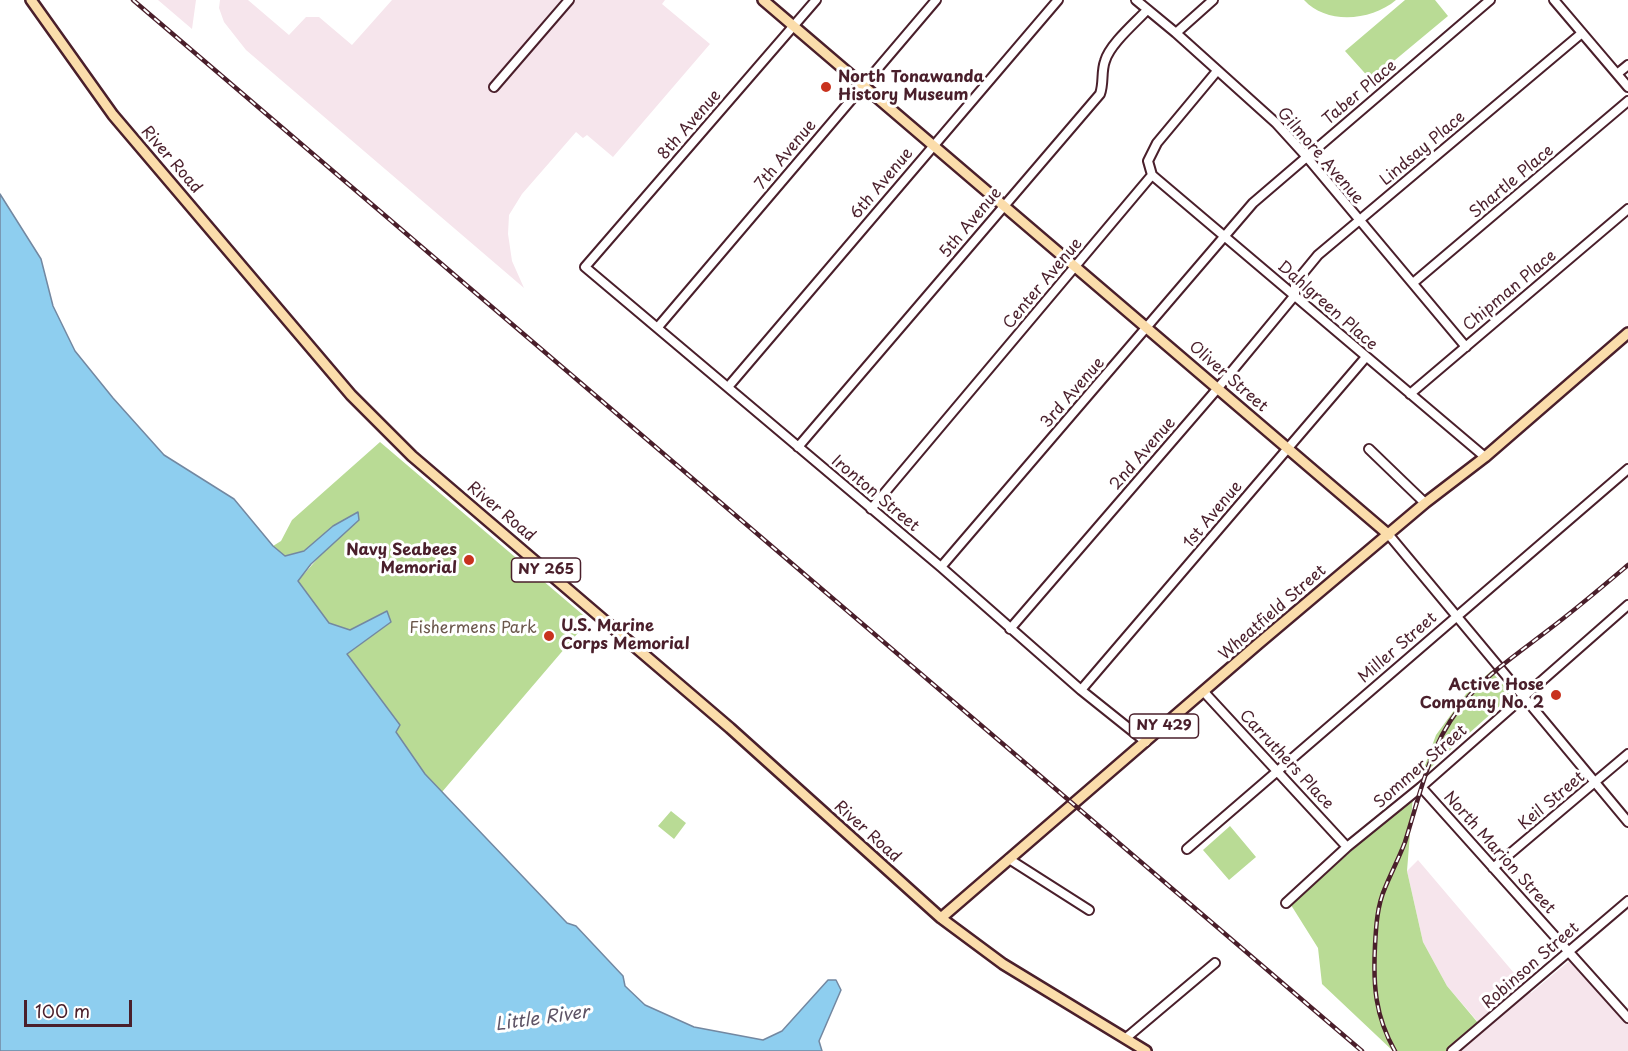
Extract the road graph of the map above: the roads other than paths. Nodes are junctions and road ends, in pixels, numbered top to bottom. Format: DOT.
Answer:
graph roads {
  1 [pos="31,0"];
  2 [pos="569,0"];
  3 [pos="763,0"];
  4 [pos="816,0"];
  5 [pos="936,0"];
  6 [pos="1058,0"];
  7 [pos="1136,0"];
  8 [pos="1212,0"];
  9 [pos="1490,0"];
  10 [pos="1554,0"];
  11 [pos="1147,10"];
  12 [pos="794,26"];
  13 [pos="1176,33"];
  14 [pos="1582,33"];
  15 [pos="1628,65"];
  16 [pos="1217,71"];
  17 [pos="1617,74"];
  18 [pos="863,85"];
  19 [pos="494,87"];
  20 [pos="1628,87"];
  21 [pos="1628,101"];
  22 [pos="933,145"];
  23 [pos="1306,156"];
  24 [pos="1152,175"];
  25 [pos="1004,205"];
  26 [pos="1628,209"];
  27 [pos="1359,220"];
  28 [pos="1225,235"];
  29 [pos="1076,266"];
  30 [pos="585,267"];
  31 [pos="1413,283"];
  32 [pos="1294,296"];
  33 [pos="658,327"];
  34 [pos="1147,328"];
  35 [pos="1628,333"];
  36 [pos="1466,347"];
  37 [pos="1366,357"];
  38 [pos="728,387"];
  39 [pos="1218,388"];
  40 [pos="1410,394"];
  41 [pos="798,447"];
  42 [pos="1288,448"];
  43 [pos="1368,449"];
  44 [pos="1485,457"];
  45 [pos="1628,469"];
  46 [pos="1425,503"];
  47 [pos="871,508"];
  48 [pos="1389,535"];
  49 [pos="941,567"];
  50 [pos="1628,605"];
  51 [pos="1456,616"];
  52 [pos="1010,629"];
  53 [pos="1081,690"];
  54 [pos="1204,692"];
  55 [pos="1523,696"];
  56 [pos="1146,742"];
  57 [pos="1628,754"];
  58 [pos="1277,772"];
  59 [pos="1596,782"];
  60 [pos="1421,787"];
  61 [pos="1628,822"];
  62 [pos="1347,847"];
  63 [pos="1187,849"];
  64 [pos="1009,859"];
  65 [pos="1493,868"];
  66 [pos="1628,901"];
  67 [pos="1286,903"];
  68 [pos="1089,910"];
  69 [pos="941,918"];
  70 [pos="1569,951"];
  71 [pos="1215,963"];
  72 [pos="1628,1018"];
  73 [pos="1126,1038"];
  74 [pos="1146,1051"];
  75 [pos="1452,1051"];
  1 -- 69 [label="main road, River Road / NY 265"];
  2 -- 19 [label="street"];
  3 -- 12 [label="main road, Oliver Street"];
  4 -- 12 [label="street, 8th Avenue"];
  5 -- 18 [label="street, 7th Avenue"];
  6 -- 22 [label="street, 6th Avenue"];
  7 -- 11 [label="street, Gilmore Avenue"];
  8 -- 13 [label="street"];
  9 -- 23 [label="street, Taber Place"];
  10 -- 14 [label="street"];
  11 -- 13 [label="street, Gilmore Avenue"];
  11 -- 25 [label="street, 5th Avenue"];
  12 -- 18 [label="main road, Oliver Street"];
  12 -- 30 [label="street, 8th Avenue"];
  13 -- 16 [label="street, Gilmore Avenue"];
  14 -- 17 [label="street"];
  14 -- 27 [label="street, Lindsay Place"];
  15 -- 17 [label="street"];
  16 -- 23 [label="street, Gilmore Avenue"];
  16 -- 24 [label="street"];
  17 -- 20 [label="street"];
  18 -- 22 [label="main road, Oliver Street"];
  18 -- 33 [label="street, 7th Avenue"];
  21 -- 31 [label="street, Shartle Place"];
  22 -- 25 [label="main road, Oliver Street"];
  22 -- 38 [label="street, 6th Avenue"];
  23 -- 27 [label="street, Gilmore Avenue"];
  23 -- 28 [label="street, Taber Place"];
  24 -- 28 [label="street, Dahlgreen Place"];
  24 -- 29 [label="street, Center Avenue"];
  25 -- 29 [label="main road, Oliver Street"];
  25 -- 41 [label="street, 5th Avenue"];
  26 -- 36 [label="street, Chipman Place"];
  27 -- 31 [label="street, Gilmore Avenue"];
  27 -- 32 [label="street, Lindsay Place"];
  28 -- 32 [label="street, Dahlgreen Place"];
  28 -- 34 [label="street, 3rd Avenue"];
  29 -- 34 [label="main road, Oliver Street"];
  29 -- 47 [label="street, Center Avenue"];
  30 -- 33 [label="street, Ironton Street"];
  31 -- 36 [label="street, Gilmore Avenue"];
  32 -- 37 [label="street, Dahlgreen Place"];
  32 -- 39 [label="street, 2nd Avenue"];
  33 -- 38 [label="street, Ironton Street"];
  34 -- 39 [label="main road, Oliver Street"];
  34 -- 49 [label="street, 3rd Avenue"];
  35 -- 44 [label="main road, Wheatfield Street"];
  36 -- 40 [label="street, Chipman Place"];
  37 -- 40 [label="street, Dahlgreen Place"];
  37 -- 42 [label="street, 1st Avenue"];
  38 -- 41 [label="street, Ironton Street"];
  39 -- 42 [label="main road, Oliver Street"];
  39 -- 52 [label="street, 2nd Avenue"];
  40 -- 44 [label="street, Dahlgreen Place"];
  41 -- 47 [label="street, Ironton Street"];
  42 -- 48 [label="main road, Oliver Street"];
  42 -- 53 [label="street, 1st Avenue"];
  43 -- 46 [label="street"];
  44 -- 46 [label="main road, Wheatfield Street"];
  45 -- 51 [label="street, Miller Street"];
  46 -- 48 [label="main road, Wheatfield Street"];
  47 -- 49 [label="street, Ironton Street"];
  48 -- 51 [label="street, Oliver Street"];
  48 -- 54 [label="main road, Wheatfield Street / NY 429"];
  49 -- 52 [label="street, Ironton Street"];
  50 -- 55 [label="street, Sommer Street"];
  51 -- 55 [label="street, Oliver Street"];
  51 -- 58 [label="street, Miller Street"];
  52 -- 53 [label="street, Ironton Street"];
  53 -- 56 [label="street, Ironton Street"];
  54 -- 56 [label="main road, Wheatfield Street / NY 429"];
  54 -- 58 [label="street, Carruthers Place"];
  55 -- 59 [label="street, Oliver Street"];
  55 -- 60 [label="street, Sommer Street"];
  56 -- 64 [label="main road, Wheatfield Street / NY 429"];
  57 -- 59 [label="street, Keil Street"];
  58 -- 62 [label="street, Carruthers Place"];
  58 -- 63 [label="street, Miller Street"];
  59 -- 61 [label="street, Oliver Street"];
  59 -- 65 [label="street, Keil Street"];
  60 -- 62 [label="street, Sommer Street"];
  60 -- 65 [label="street, North Marion Street"];
  62 -- 67 [label="street, Sommer Street"];
  64 -- 68 [label="street"];
  64 -- 69 [label="main road, Wheatfield Street / NY 429"];
  65 -- 70 [label="street, North Marion Street"];
  66 -- 70 [label="street, Robinson Street"];
  69 -- 73 [label="main road, River Road / NY 265"];
  70 -- 72 [label="street, North Marion Street"];
  70 -- 75 [label="street, Robinson Street"];
  71 -- 73 [label="street"];
  73 -- 74 [label="main road, River Road / NY 265"];
}
